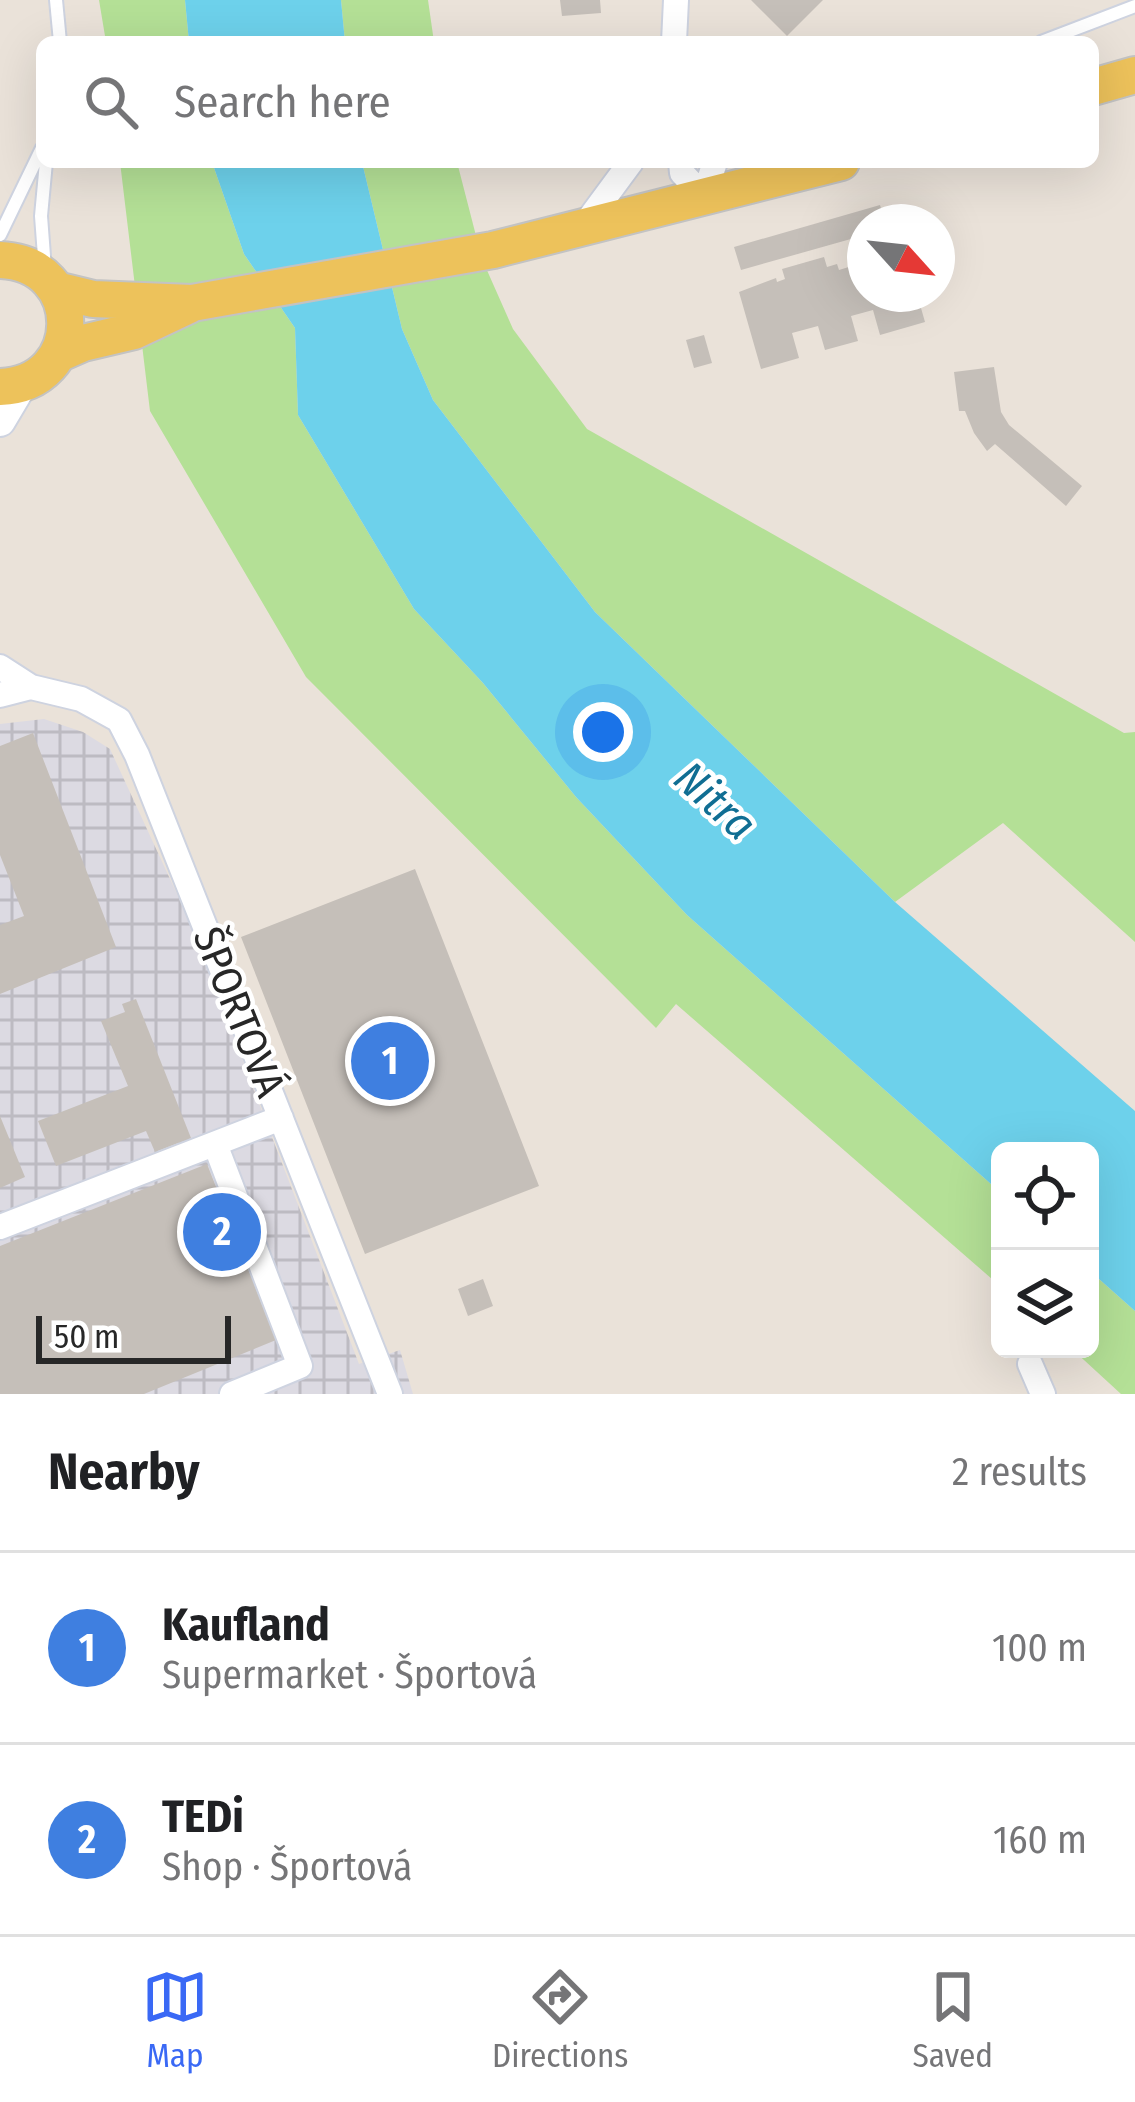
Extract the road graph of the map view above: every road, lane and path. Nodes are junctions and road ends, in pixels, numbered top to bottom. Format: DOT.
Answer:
graph roads {
  1 [pos="56,0"];
  2 [pos="1135,6"];
  3 [pos="59,36"];
  4 [pos="1057,36"];
  5 [pos="1135,75"];
  6 [pos="1099,86"];
  7 [pos="36,160"];
  8 [pos="45,168"];
  9 [pos="626,168"];
  10 [pos="682,168"];
  11 [pos="795,168"];
  12 [pos="710,179"];
  13 [pos="583,226"];
  14 [pos="0,235"];
  15 [pos="0,260"];
  16 [pos="51,283"];
  17 [pos="192,303"];
  18 [pos="58,354"];
  19 [pos="11,386"];
  20 [pos="0,421"];
  21 [pos="0,668"];
  22 [pos="31,687"];
  23 [pos="0,695"];
  24 [pos="281,1118"];
  25 [pos="215,1144"];
  26 [pos="0,1227"];
  27 [pos="1030,1364"];
  28 [pos="232,1394"];
  29 [pos="390,1394"];
  30 [pos="1042,1394"];
  1 -- 3 [label="lane"];
  2 -- 4 [label="lane"];
  5 -- 6 [label="main road"];
  7 -- 14 [label="lane"];
  8 -- 16 [label="lane"];
  9 -- 13 [label="street"];
  10 -- 12 [label="street"];
  11 -- 12 [label="main road"];
  12 -- 13 [label="main road"];
  13 -- 17 [label="main road"];
  15 -- 16 [label="main road"];
  16 -- 17 [label="main road"];
  16 -- 18 [label="main road"];
  17 -- 18 [label="main road"];
  18 -- 19 [label="main road"];
  19 -- 20 [label="street"];
  21 -- 22 [label="street, ŠPORTOVÁ"];
  22 -- 23 [label="street"];
  22 -- 24 [label="street, ŠPORTOVÁ"];
  24 -- 25 [label="street"];
  24 -- 29 [label="street, ŠPORTOVÁ"];
  25 -- 26 [label="street"];
  25 -- 28 [label="street"];
  27 -- 30 [label="street"];
}
